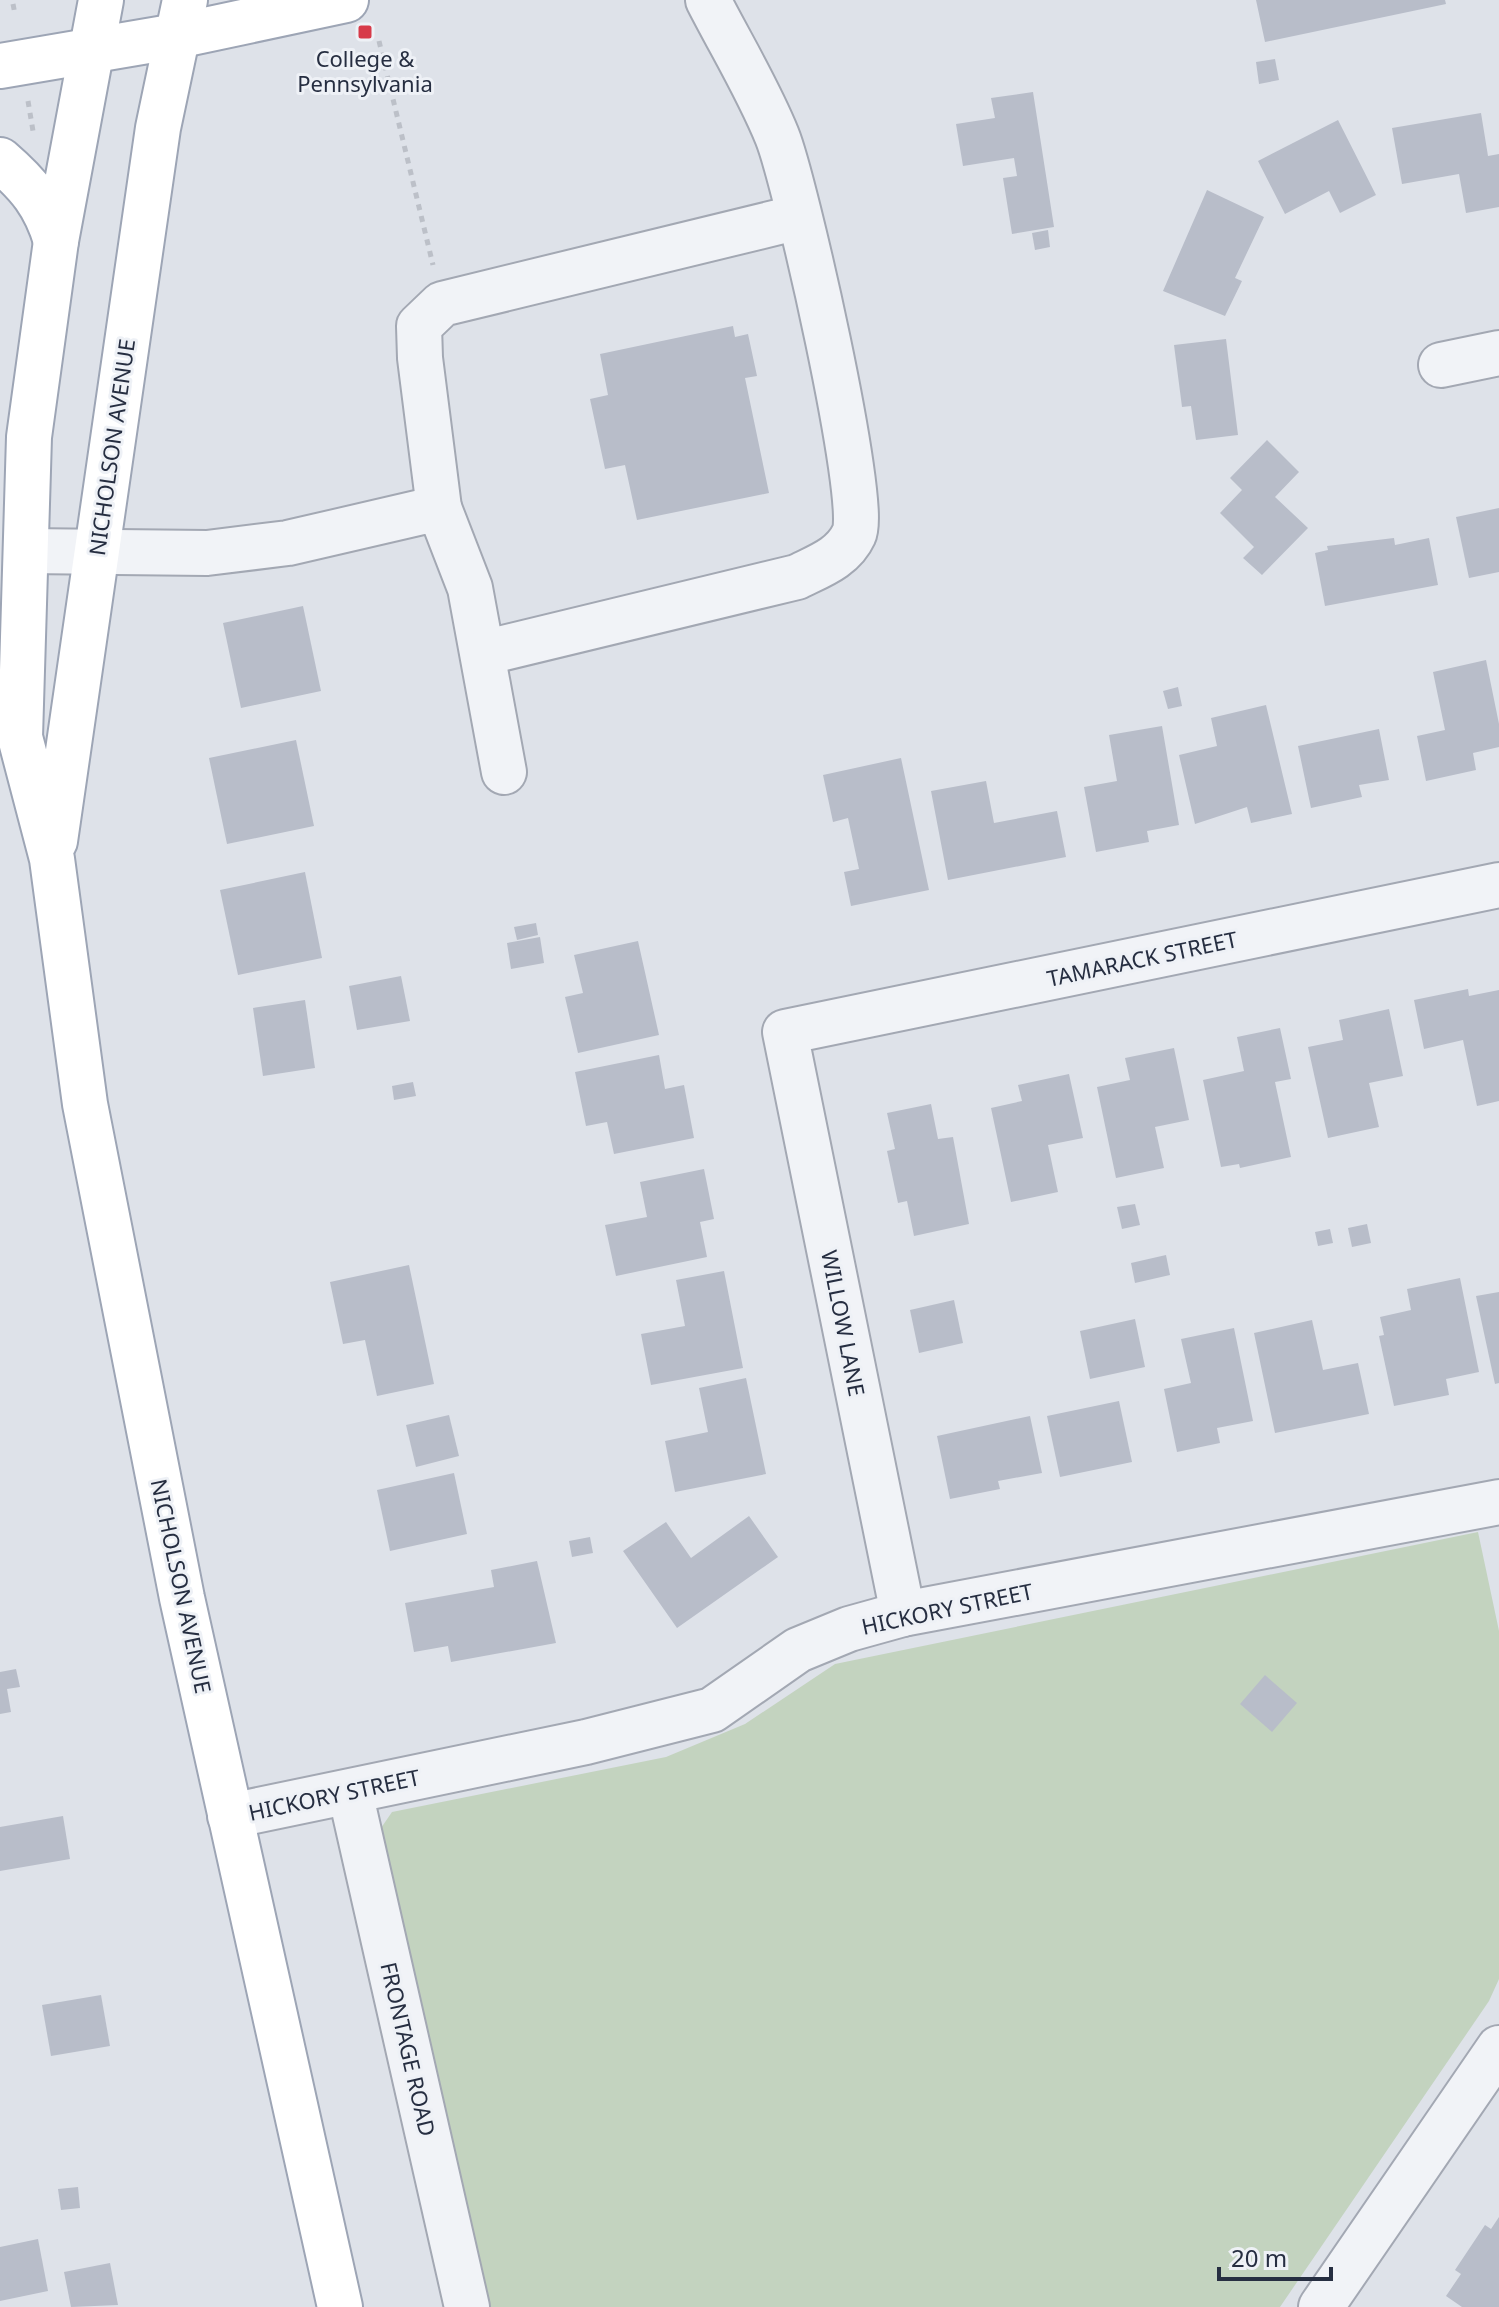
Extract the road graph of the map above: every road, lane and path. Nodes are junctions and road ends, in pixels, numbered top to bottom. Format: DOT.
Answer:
graph roads {
  1 [pos="101,0"];
  2 [pos="346,0"];
  3 [pos="708,0"];
  4 [pos="13,4"];
  5 [pos="182,12"];
  6 [pos="15,14"];
  7 [pos="379,41"];
  8 [pos="92,50"];
  9 [pos="0,66"];
  10 [pos="0,160"];
  11 [pos="799,217"];
  12 [pos="56,241"];
  13 [pos="442,304"];
  14 [pos="1499,353"];
  15 [pos="1441,365"];
  16 [pos="439,508"];
  17 [pos="26,551"];
  18 [pos="95,552"];
  19 [pos="483,653"];
  20 [pos="504,772"];
  21 [pos="52,859"];
  22 [pos="1499,885"];
  23 [pos="785,1032"];
  24 [pos="1499,1502"];
  25 [pos="903,1614"];
  26 [pos="350,1792"];
  27 [pos="230,1816"];
  28 [pos="1499,2048"];
  29 [pos="340,2307"];
  30 [pos="467,2307"];
  31 [pos="1321,2307"];
  1 -- 8 [label="main road, NICHOLSON AVENUE"];
  2 -- 5 [label="main road"];
  3 -- 11 [label="street"];
  4 -- 6 [label="path"];
  5 -- 8 [label="main road"];
  5 -- 18 [label="main road, NICHOLSON AVENUE"];
  7 -- 13 [label="path"];
  8 -- 9 [label="main road"];
  8 -- 12 [label="main road, NICHOLSON AVENUE"];
  10 -- 12 [label="main road"];
  11 -- 13 [label="street"];
  11 -- 19 [label="street"];
  12 -- 17 [label="main road, NICHOLSON AVENUE"];
  13 -- 16 [label="street"];
  14 -- 15 [label="street"];
  16 -- 18 [label="street"];
  16 -- 19 [label="street"];
  17 -- 18 [label="street"];
  17 -- 21 [label="main road, NICHOLSON AVENUE"];
  18 -- 21 [label="main road, NICHOLSON AVENUE"];
  19 -- 20 [label="street"];
  21 -- 27 [label="main road, NICHOLSON AVENUE"];
  22 -- 23 [label="street, TAMARACK STREET"];
  23 -- 25 [label="street, WILLOW LANE"];
  24 -- 25 [label="street, HICKORY STREET"];
  25 -- 26 [label="street, HICKORY STREET"];
  26 -- 27 [label="street, HICKORY STREET"];
  26 -- 30 [label="street, FRONTAGE ROAD"];
  27 -- 29 [label="main road, NICHOLSON AVENUE"];
  28 -- 31 [label="street"];
}
